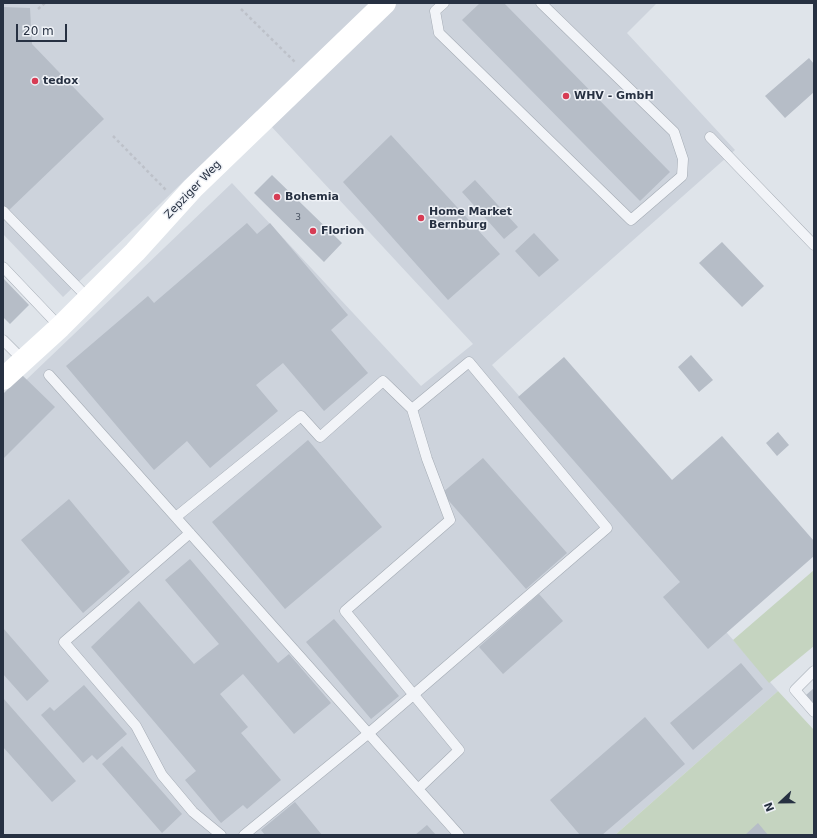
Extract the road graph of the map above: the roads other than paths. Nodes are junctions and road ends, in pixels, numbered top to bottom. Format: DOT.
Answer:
graph roads {
  1 [pos="385,3"];
  2 [pos="444,3"];
  3 [pos="541,3"];
  4 [pos="710,137"];
  5 [pos="3,211"];
  6 [pos="814,245"];
  7 [pos="3,267"];
  8 [pos="88,298"];
  9 [pos="60,327"];
  10 [pos="3,340"];
  11 [pos="24,361"];
  12 [pos="49,375"];
  13 [pos="3,379"];
  14 [pos="412,409"];
  15 [pos="176,517"];
  16 [pos="190,533"];
  17 [pos="814,671"];
  18 [pos="413,694"];
  19 [pos="814,712"];
  20 [pos="368,733"];
  21 [pos="418,789"];
  22 [pos="221,835"];
  23 [pos="244,835"];
  24 [pos="459,835"];
  1 -- 8 [label="street, Zepziger Weg"];
  2 -- 3 [label="lane"];
  4 -- 6 [label="lane"];
  5 -- 8 [label="lane"];
  7 -- 9 [label="lane"];
  8 -- 9 [label="street, Zepziger Weg"];
  9 -- 11 [label="street, Zepziger Weg"];
  10 -- 11 [label="lane"];
  11 -- 13 [label="street, Zepziger Weg"];
  12 -- 15 [label="lane"];
  14 -- 15 [label="lane"];
  14 -- 18 [label="lane"];
  14 -- 18 [label="lane"];
  15 -- 16 [label="lane"];
  16 -- 20 [label="lane"];
  16 -- 22 [label="lane"];
  17 -- 19 [label="lane"];
  18 -- 20 [label="lane"];
  18 -- 21 [label="lane"];
  20 -- 21 [label="lane"];
  20 -- 23 [label="lane"];
  21 -- 24 [label="lane"];
}
